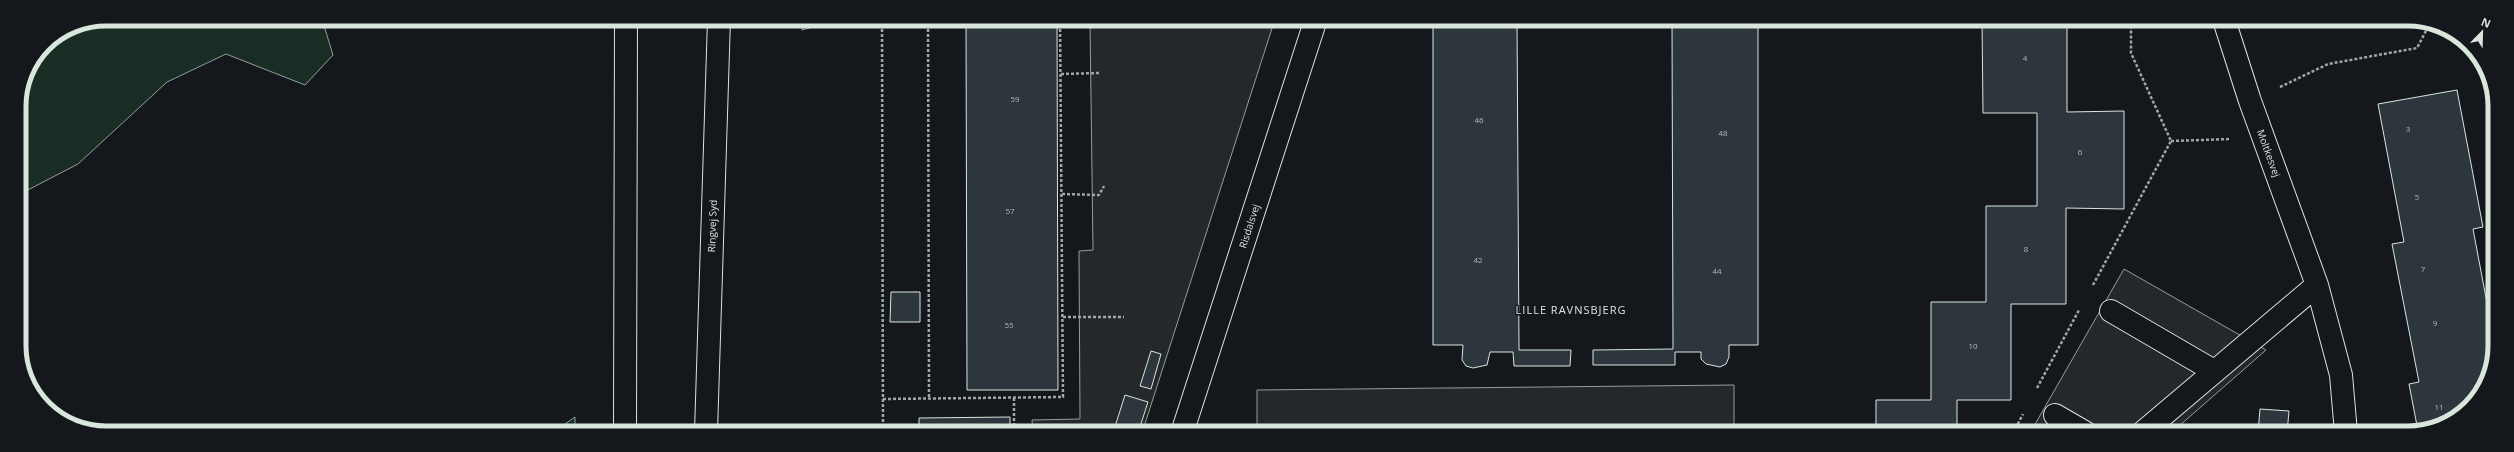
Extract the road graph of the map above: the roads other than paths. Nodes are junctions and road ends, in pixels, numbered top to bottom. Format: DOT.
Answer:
graph roads {
  1 [pos="626,26"];
  2 [pos="719,26"];
  3 [pos="1314,26"];
  4 [pos="2226,26"];
  5 [pos="2317,285"];
  6 [pos="2111,311"];
  7 [pos="2214,371"];
  8 [pos="2055,415"];
  9 [pos="625,426"];
  10 [pos="706,426"];
  11 [pos="1184,426"];
  12 [pos="2074,426"];
  13 [pos="2150,426"];
  14 [pos="2345,426"];
  1 -- 9 [label="street"];
  2 -- 10 [label="street, Ringvej Syd"];
  3 -- 11 [label="street, Risdalsvej"];
  4 -- 5 [label="street, Moltkesvej"];
  5 -- 7 [label="street"];
  5 -- 14 [label="street, Moltkesvej"];
  6 -- 7 [label="street"];
  7 -- 13 [label="street"];
  8 -- 12 [label="street"];
}
